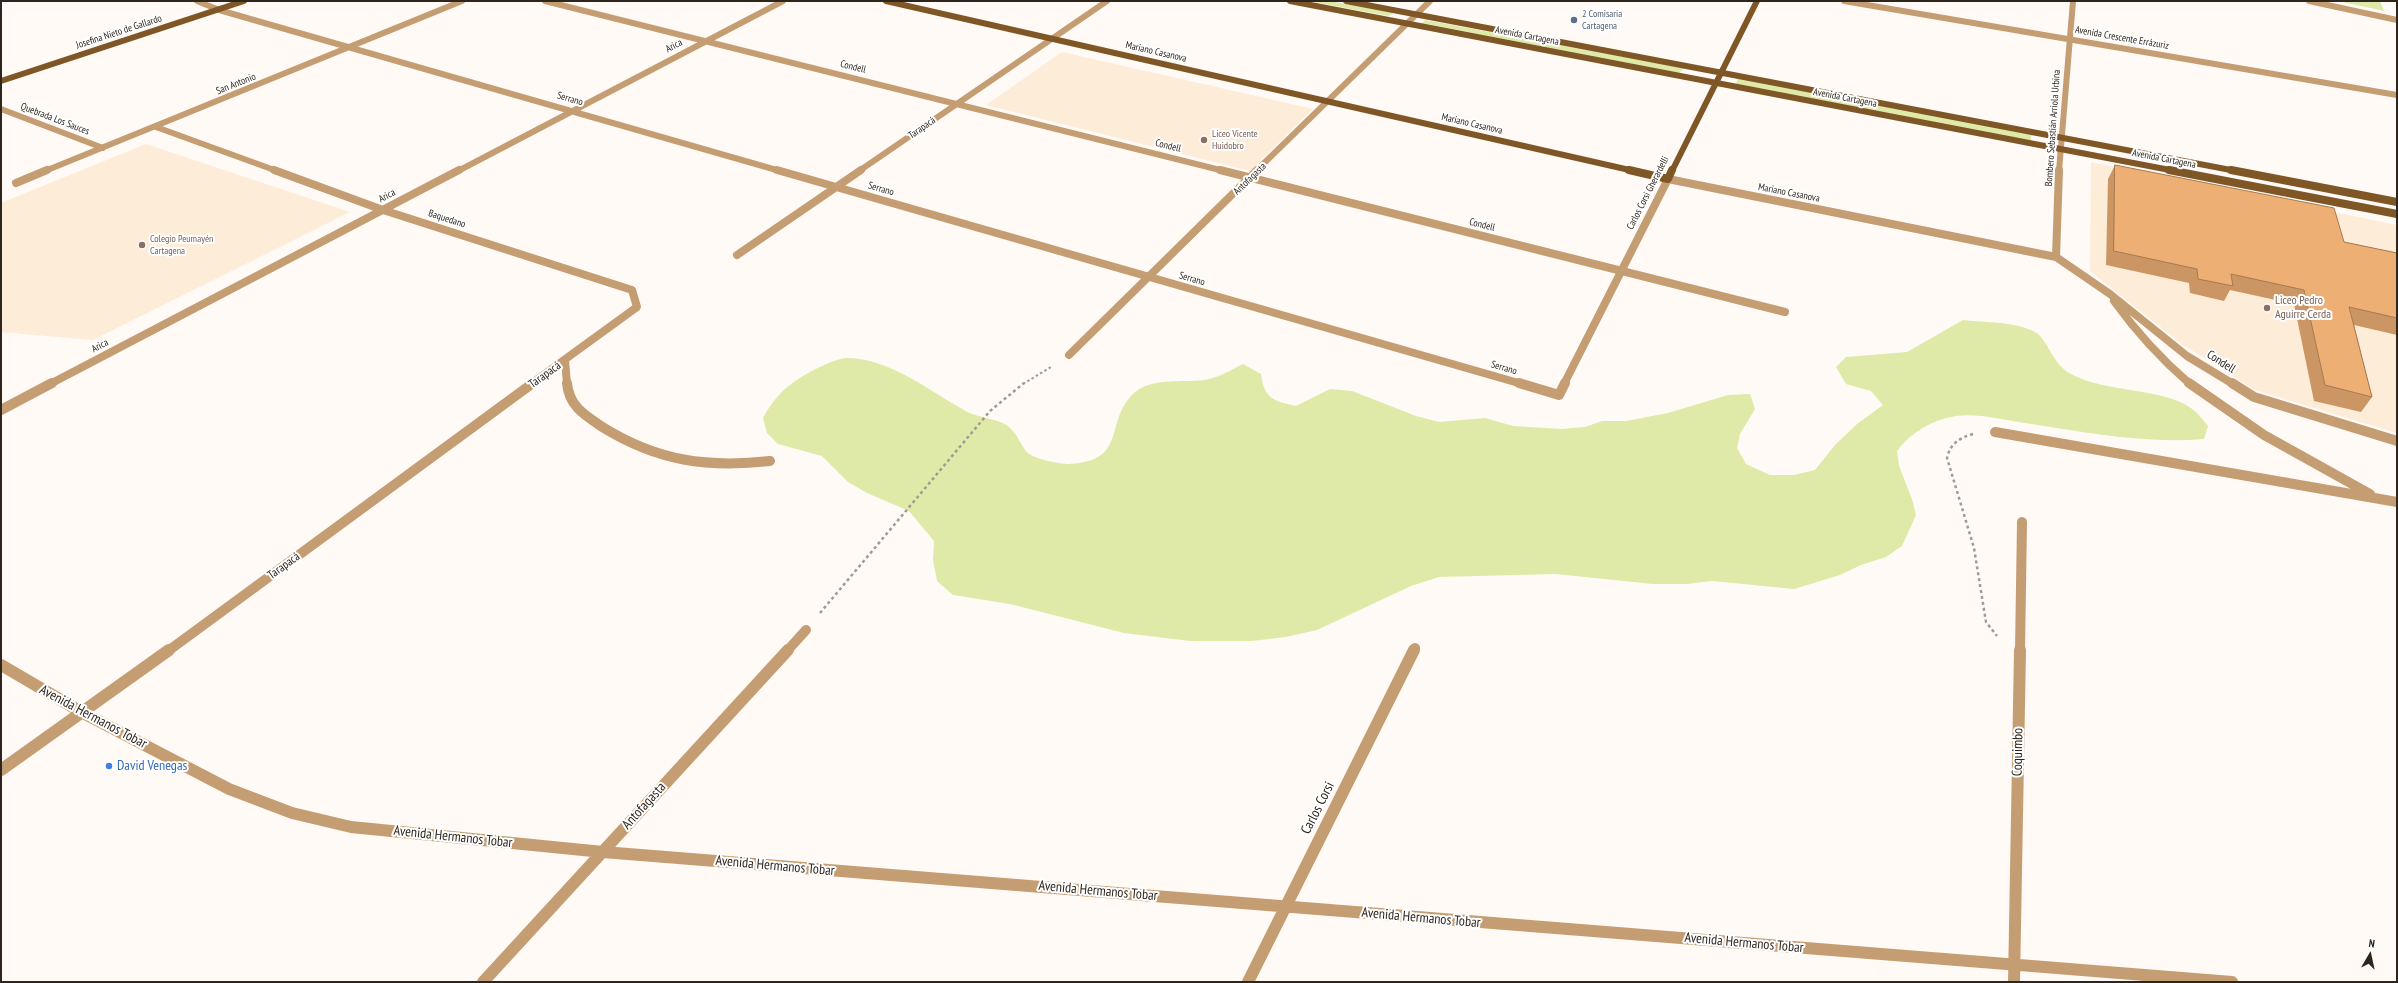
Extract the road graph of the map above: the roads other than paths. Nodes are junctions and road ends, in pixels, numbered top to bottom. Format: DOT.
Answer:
graph roads {
  1 [pos="197,1"];
  2 [pos="244,1"];
  3 [pos="462,1"];
  4 [pos="544,1"];
  5 [pos="783,1"];
  6 [pos="886,1"];
  7 [pos="1107,1"];
  8 [pos="1290,1"];
  9 [pos="1346,1"];
  10 [pos="1430,1"];
  11 [pos="1757,1"];
  12 [pos="1844,1"];
  13 [pos="2073,1"];
  14 [pos="2309,1"];
  15 [pos="219,10"];
  16 [pos="1416,15"];
  17 [pos="2397,20"];
  18 [pos="1407,23"];
  19 [pos="1052,39"];
  20 [pos="2070,39"];
  21 [pos="705,42"];
  22 [pos="350,48"];
  23 [pos="1721,72"];
  24 [pos="1,81"];
  25 [pos="1716,83"];
  26 [pos="2397,94"];
  27 [pos="1329,102"];
  28 [pos="957,104"];
  29 [pos="1,109"];
  30 [pos="572,111"];
  31 [pos="156,127"];
  32 [pos="2061,137"];
  33 [pos="103,148"];
  34 [pos="2060,149"];
  35 [pos="1251,178"];
  36 [pos="1668,179"];
  37 [pos="16,183"];
  38 [pos="836,187"];
  39 [pos="2397,202"];
  40 [pos="383,210"];
  41 [pos="2397,214"];
  42 [pos="737,255"];
  43 [pos="2056,257"];
  44 [pos="1622,271"];
  45 [pos="1150,278"];
  46 [pos="2110,294"];
  47 [pos="1785,312"];
  48 [pos="1069,355"];
  49 [pos="565,360"];
  50 [pos="1560,396"];
  51 [pos="1,410"];
  52 [pos="1995,432"];
  53 [pos="2397,441"];
  54 [pos="770,461"];
  55 [pos="2376,498"];
  56 [pos="2397,502"];
  57 [pos="2022,522"];
  58 [pos="806,630"];
  59 [pos="1415,648"];
  60 [pos="1,665"];
  61 [pos="83,713"];
  62 [pos="1,770"];
  63 [pos="603,852"];
  64 [pos="1286,907"];
  65 [pos="2014,965"];
  66 [pos="483,982"];
  67 [pos="1248,982"];
  68 [pos="2014,982"];
  69 [pos="2232,982"];
  1 -- 15 [label="street, Serrano"];
  2 -- 15 [label="main road, Josefina Nieto de Gallardo"];
  3 -- 22 [label="street, San Antonio"];
  4 -- 21 [label="street, Condell"];
  5 -- 21 [label="street, Arica"];
  6 -- 19 [label="main road, Mariano Casanova"];
  7 -- 19 [label="street, Tarapacá"];
  8 -- 18 [label="main road, Avenida Cartagena"];
  9 -- 16 [label="main road, Avenida Cartagena"];
  10 -- 16 [label="street, Antofagasta"];
  11 -- 23 [label="main road, Carlos Corsi Gherardelli"];
  12 -- 20 [label="street, Avenida Crescente Errázuriz"];
  13 -- 20 [label="street, Bombero Sebastián Arriola Urbina"];
  14 -- 17 [label="street"];
  15 -- 22 [label="street, Serrano"];
  15 -- 24 [label="main road, Josefina Nieto de Gallardo"];
  16 -- 18 [label="street, Antofagasta"];
  16 -- 23 [label="main road, Avenida Cartagena"];
  18 -- 25 [label="main road, Avenida Cartagena"];
  18 -- 27 [label="street, Antofagasta"];
  19 -- 27 [label="main road, Mariano Casanova"];
  19 -- 28 [label="street, Tarapacá"];
  20 -- 26 [label="street, Avenida Crescente Errázuriz"];
  20 -- 32 [label="street, Bombero Sebastián Arriola Urbina"];
  21 -- 28 [label="street, Condell"];
  21 -- 30 [label="street, Arica"];
  22 -- 30 [label="street, Serrano"];
  22 -- 31 [label="street, San Antonio"];
  23 -- 25 [label="main road, Carlos Corsi Gherardelli"];
  23 -- 32 [label="main road, Avenida Cartagena"];
  25 -- 34 [label="main road, Avenida Cartagena"];
  25 -- 36 [label="main road, Carlos Corsi Gherardelli"];
  27 -- 35 [label="street, Antofagasta"];
  27 -- 36 [label="main road, Mariano Casanova"];
  28 -- 35 [label="street, Condell"];
  28 -- 38 [label="street, Tarapacá"];
  29 -- 33 [label="street, Quebrada Los Sauces"];
  30 -- 38 [label="street, Serrano"];
  30 -- 40 [label="street, Arica"];
  31 -- 33 [label="street, San Antonio"];
  31 -- 40 [label="street, Baquedano"];
  32 -- 34 [label="street, Bombero Sebastián Arriola Urbina"];
  32 -- 39 [label="main road, Avenida Cartagena"];
  33 -- 37 [label="street, San Antonio"];
  34 -- 41 [label="main road, Avenida Cartagena"];
  34 -- 43 [label="street, Bombero Sebastián Arriola Urbina"];
  35 -- 44 [label="street, Condell"];
  35 -- 45 [label="street, Antofagasta"];
  36 -- 43 [label="street, Mariano Casanova"];
  36 -- 44 [label="street, Carlos Corsi Gherardelli"];
  38 -- 42 [label="street, Tarapacá"];
  38 -- 45 [label="street, Serrano"];
  40 -- 49 [label="street, Baquedano"];
  40 -- 51 [label="street, Arica"];
  43 -- 46 [label="street, Condell"];
  44 -- 47 [label="street, Condell"];
  44 -- 50 [label="street, Carlos Corsi Gherardelli"];
  45 -- 48 [label="street, Antofagasta"];
  45 -- 50 [label="street, Serrano"];
  46 -- 53 [label="street, Condell"];
  46 -- 55 [label="street"];
  49 -- 54 [label="street"];
  49 -- 61 [label="street, Tarapacá"];
  52 -- 55 [label="street"];
  55 -- 56 [label="street"];
  57 -- 65 [label="street, Coquimbo"];
  58 -- 63 [label="street, Antofagasta"];
  59 -- 64 [label="street, Carlos Corsi"];
  60 -- 61 [label="street, Avenida Hermanos Tobar"];
  61 -- 62 [label="street, Tarapacá"];
  61 -- 63 [label="street, Avenida Hermanos Tobar"];
  63 -- 64 [label="street, Avenida Hermanos Tobar"];
  63 -- 66 [label="street, Antofagasta"];
  64 -- 65 [label="street, Avenida Hermanos Tobar"];
  64 -- 67 [label="street, Carlos Corsi"];
  65 -- 68 [label="street, Coquimbo"];
  65 -- 69 [label="street, Avenida Hermanos Tobar"];
}
